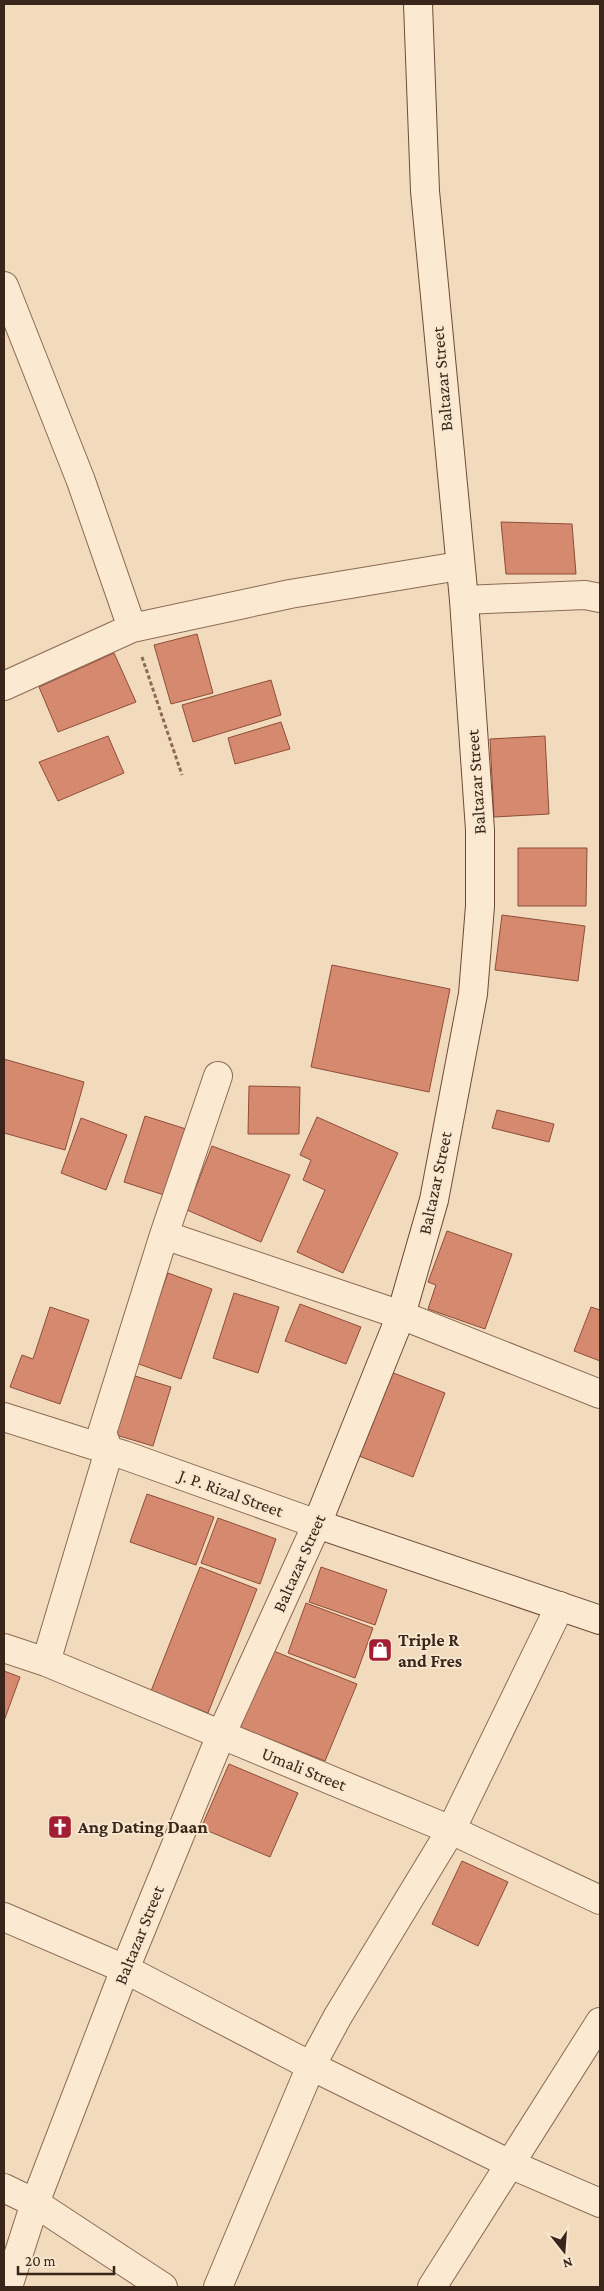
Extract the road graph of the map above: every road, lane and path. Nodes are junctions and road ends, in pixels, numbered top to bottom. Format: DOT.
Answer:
graph roads {
  1 [pos="418,4"];
  2 [pos="4,286"];
  3 [pos="459,566"];
  4 [pos="600,598"];
  5 [pos="464,600"];
  6 [pos="132,628"];
  7 [pos="4,686"];
  8 [pos="182,774"];
  9 [pos="218,1076"];
  10 [pos="164,1235"];
  11 [pos="400,1315"];
  12 [pos="600,1394"];
  13 [pos="4,1418"];
  14 [pos="109,1451"];
  15 [pos="317,1524"];
  16 [pos="560,1606"];
  17 [pos="600,1620"];
  18 [pos="4,1648"];
  19 [pos="46,1662"];
  20 [pos="221,1735"];
  21 [pos="451,1830"];
  22 [pos="600,1900"];
  23 [pos="4,1917"];
  24 [pos="125,1969"];
  25 [pos="600,2022"];
  26 [pos="311,2066"];
  27 [pos="510,2164"];
  28 [pos="4,2188"];
  29 [pos="35,2203"];
  30 [pos="600,2203"];
  31 [pos="8,2287"];
  32 [pos="164,2287"];
  33 [pos="218,2287"];
  34 [pos="432,2287"];
  1 -- 3 [label="street, Baltazar Street"];
  2 -- 6 [label="street"];
  3 -- 5 [label="street, Baltazar Street"];
  3 -- 6 [label="street"];
  4 -- 5 [label="street"];
  5 -- 11 [label="street, Baltazar Street"];
  6 -- 7 [label="street"];
  6 -- 8 [label="path"];
  9 -- 10 [label="street"];
  10 -- 11 [label="street"];
  10 -- 14 [label="street"];
  11 -- 12 [label="street"];
  11 -- 15 [label="street, Baltazar Street"];
  13 -- 14 [label="street, J. P. Rizal Street"];
  14 -- 15 [label="street, J. P. Rizal Street"];
  14 -- 19 [label="street"];
  15 -- 16 [label="street, J. P. Rizal Street"];
  15 -- 20 [label="street, Baltazar Street"];
  16 -- 17 [label="street, J. P. Rizal Street"];
  16 -- 21 [label="street"];
  18 -- 19 [label="street, Umali Street"];
  19 -- 20 [label="street, Umali Street"];
  20 -- 21 [label="street, Umali Street"];
  20 -- 24 [label="street, Baltazar Street"];
  21 -- 22 [label="street, Umali Street"];
  21 -- 26 [label="street"];
  23 -- 24 [label="street"];
  24 -- 26 [label="street"];
  24 -- 29 [label="street, Baltazar Street"];
  25 -- 27 [label="street"];
  26 -- 27 [label="street"];
  26 -- 33 [label="street"];
  27 -- 30 [label="street"];
  27 -- 34 [label="street"];
  28 -- 29 [label="street"];
  29 -- 31 [label="street, Baltazar Street"];
  29 -- 32 [label="street"];
}
